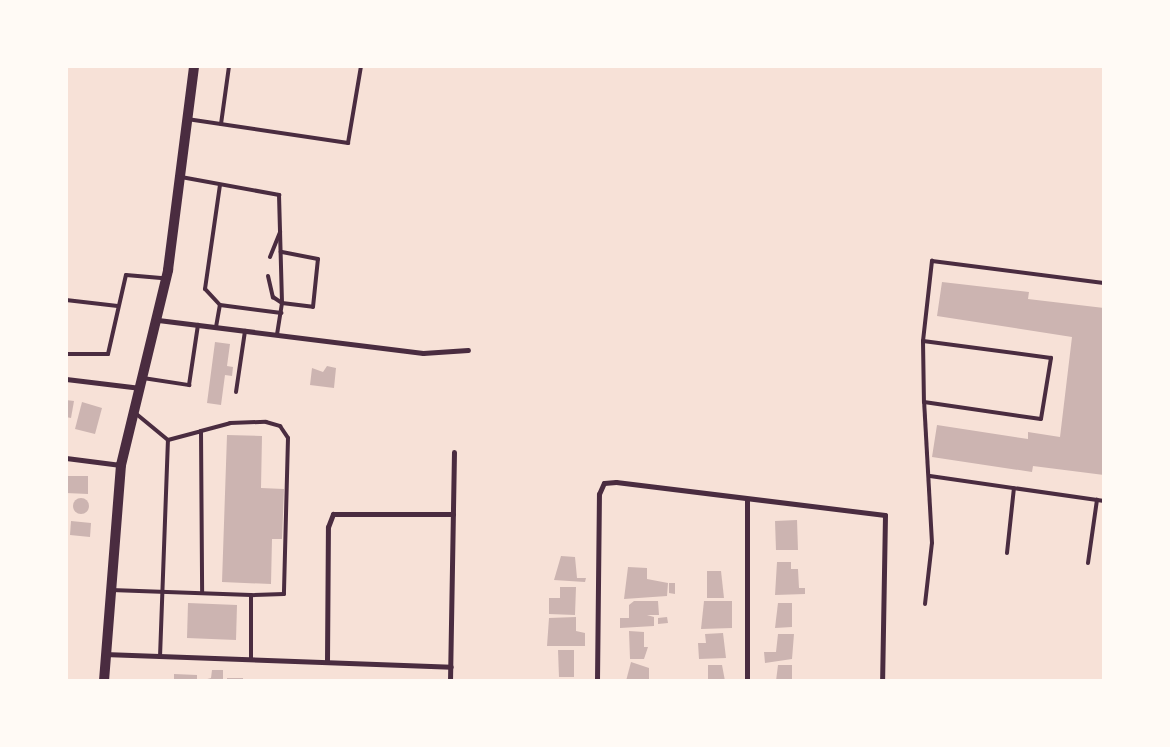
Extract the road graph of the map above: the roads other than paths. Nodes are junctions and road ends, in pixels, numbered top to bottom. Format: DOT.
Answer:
graph roads {
  1 [pos="194,66"];
  2 [pos="229,66"];
  3 [pos="360,66"];
  4 [pos="187,119"];
  5 [pos="221,124"];
  6 [pos="180,177"];
  7 [pos="220,185"];
  8 [pos="280,232"];
  9 [pos="281,252"];
  10 [pos="270,257"];
  11 [pos="268,276"];
  12 [pos="167,278"];
  13 [pos="1104,283"];
  14 [pos="66,300"];
  15 [pos="282,304"];
  16 [pos="220,305"];
  17 [pos="118,306"];
  18 [pos="281,313"];
  19 [pos="158,320"];
  20 [pos="198,325"];
  21 [pos="216,327"];
  22 [pos="244,331"];
  23 [pos="277,335"];
  24 [pos="923,341"];
  25 [pos="468,350"];
  26 [pos="66,354"];
  27 [pos="66,379"];
  28 [pos="142,383"];
  29 [pos="236,392"];
  30 [pos="924,402"];
  31 [pos="134,412"];
  32 [pos="201,431"];
  33 [pos="168,440"];
  34 [pos="454,452"];
  35 [pos="66,458"];
  36 [pos="120,465"];
  37 [pos="930,476"];
  38 [pos="1014,488"];
  39 [pos="747,499"];
  40 [pos="1097,500"];
  41 [pos="1104,501"];
  42 [pos="453,514"];
  43 [pos="1007,553"];
  44 [pos="1088,563"];
  45 [pos="110,590"];
  46 [pos="162,592"];
  47 [pos="202,593"];
  48 [pos="252,595"];
  49 [pos="925,604"];
  50 [pos="104,654"];
  51 [pos="160,657"];
  52 [pos="251,660"];
  53 [pos="327,662"];
  54 [pos="451,667"];
  55 [pos="104,681"];
  56 [pos="450,681"];
  57 [pos="597,681"];
  58 [pos="747,681"];
  59 [pos="882,681"];
  1 -- 4 [label="main road"];
  2 -- 5 [label="lane"];
  3 -- 5 [label="lane"];
  4 -- 5 [label="lane"];
  4 -- 6 [label="main road"];
  6 -- 7 [label="lane"];
  6 -- 12 [label="main road"];
  7 -- 8 [label="lane"];
  7 -- 16 [label="lane"];
  8 -- 9 [label="lane"];
  8 -- 10 [label="lane"];
  9 -- 15 [label="lane"];
  9 -- 15 [label="lane"];
  11 -- 15 [label="lane"];
  12 -- 17 [label="lane"];
  12 -- 19 [label="main road"];
  13 -- 24 [label="lane"];
  14 -- 17 [label="lane"];
  15 -- 18 [label="lane"];
  16 -- 18 [label="lane"];
  16 -- 21 [label="lane"];
  17 -- 26 [label="lane"];
  18 -- 23 [label="lane"];
  19 -- 20 [label="street"];
  19 -- 28 [label="main road"];
  20 -- 21 [label="street"];
  20 -- 28 [label="lane"];
  21 -- 22 [label="street"];
  22 -- 23 [label="street"];
  22 -- 29 [label="lane"];
  23 -- 25 [label="street"];
  24 -- 30 [label="lane"];
  24 -- 30 [label="lane"];
  27 -- 28 [label="street"];
  28 -- 31 [label="main road"];
  30 -- 37 [label="lane"];
  31 -- 33 [label="lane"];
  31 -- 36 [label="main road"];
  32 -- 33 [label="lane"];
  32 -- 47 [label="lane"];
  32 -- 48 [label="lane"];
  33 -- 46 [label="lane"];
  34 -- 42 [label="street"];
  35 -- 36 [label="street"];
  36 -- 45 [label="main road"];
  37 -- 38 [label="lane"];
  37 -- 49 [label="lane"];
  38 -- 40 [label="lane"];
  38 -- 43 [label="lane"];
  39 -- 57 [label="street"];
  39 -- 58 [label="street"];
  39 -- 59 [label="street"];
  40 -- 41 [label="lane"];
  40 -- 44 [label="lane"];
  42 -- 53 [label="street"];
  42 -- 54 [label="street"];
  45 -- 46 [label="lane"];
  45 -- 50 [label="main road"];
  46 -- 47 [label="lane"];
  46 -- 51 [label="lane"];
  47 -- 48 [label="lane"];
  48 -- 52 [label="lane"];
  50 -- 51 [label="street"];
  50 -- 55 [label="main road"];
  51 -- 52 [label="street"];
  52 -- 53 [label="street"];
  53 -- 54 [label="street"];
  54 -- 56 [label="street"];
}
